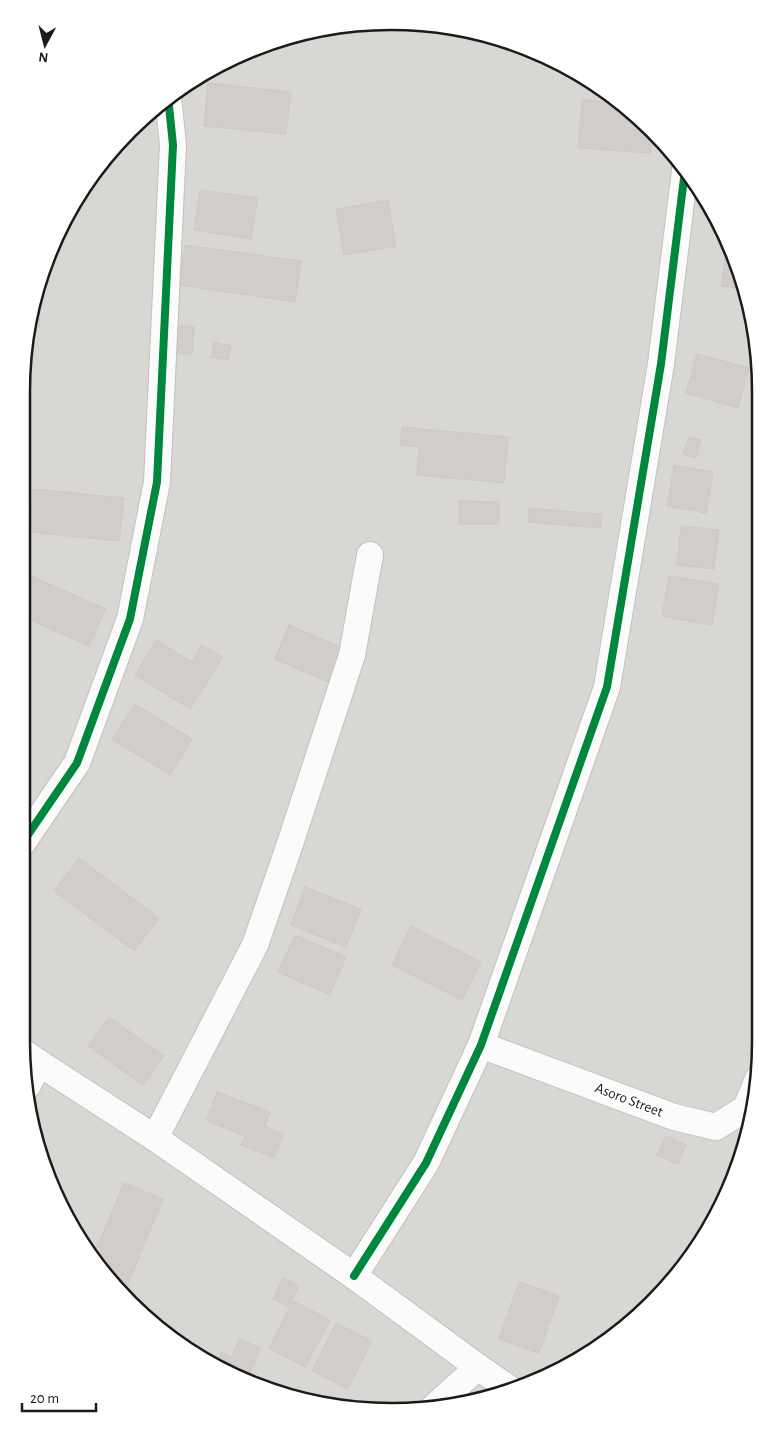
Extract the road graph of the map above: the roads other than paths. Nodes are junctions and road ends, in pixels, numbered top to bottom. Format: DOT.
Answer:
graph roads {
  1 [pos="169,107"];
  2 [pos="684,180"];
  3 [pos="370,555"];
  4 [pos="30,833"];
  5 [pos="481,1045"];
  6 [pos="31,1068"];
  7 [pos="746,1108"];
  8 [pos="155,1138"];
  9 [pos="354,1276"];
  10 [pos="478,1367"];
  11 [pos="504,1385"];
  12 [pos="443,1399"];
  1 -- 4 [label="street"];
  2 -- 5 [label="street"];
  3 -- 8 [label="street"];
  5 -- 7 [label="street, Asoro Street"];
  5 -- 9 [label="street"];
  6 -- 8 [label="street"];
  8 -- 9 [label="street"];
  9 -- 10 [label="street"];
  10 -- 11 [label="street"];
  10 -- 12 [label="street"];
}
